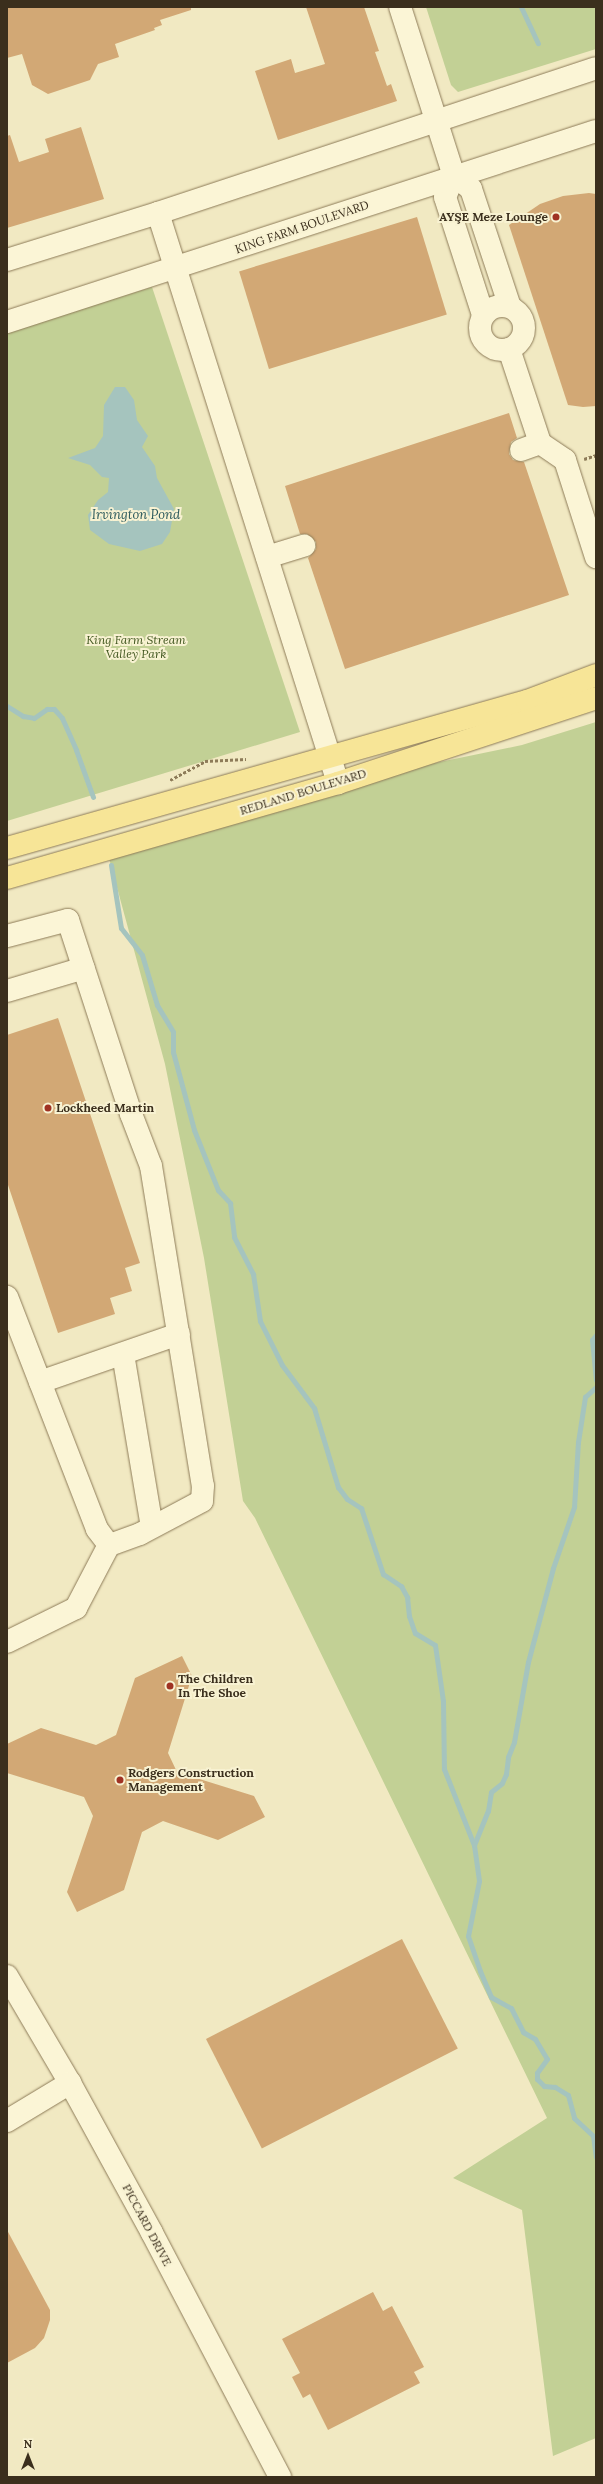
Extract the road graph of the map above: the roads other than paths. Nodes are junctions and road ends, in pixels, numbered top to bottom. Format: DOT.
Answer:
graph roads {
  1 [pos="400,7"];
  2 [pos="596,68"];
  3 [pos="436,120"];
  4 [pos="596,131"];
  5 [pos="454,176"];
  6 [pos="158,214"];
  7 [pos="7,260"];
  8 [pos="175,270"];
  9 [pos="510,307"];
  10 [pos="483,315"];
  11 [pos="7,322"];
  12 [pos="509,349"];
  13 [pos="304,546"];
  14 [pos="596,557"];
  15 [pos="267,558"];
  16 [pos="596,675"];
  17 [pos="596,698"];
  18 [pos="331,757"];
  19 [pos="338,783"];
  20 [pos="7,848"];
  21 [pos="7,878"];
  22 [pos="7,936"];
  23 [pos="84,968"];
  24 [pos="7,991"];
  25 [pos="7,1297"];
  26 [pos="179,1334"];
  27 [pos="124,1354"];
  28 [pos="40,1382"];
  29 [pos="152,1527"];
  30 [pos="109,1545"];
  31 [pos="7,1642"];
  32 [pos="7,1976"];
  33 [pos="70,2083"];
  34 [pos="7,2121"];
  35 [pos="280,2477"];
  1 -- 3 [label="street"];
  2 -- 3 [label="street"];
  3 -- 5 [label="street"];
  3 -- 6 [label="street"];
  4 -- 5 [label="street, KING FARM BOULEVARD"];
  5 -- 8 [label="street, KING FARM BOULEVARD"];
  5 -- 9 [label="street"];
  5 -- 10 [label="street"];
  6 -- 7 [label="street"];
  6 -- 8 [label="street"];
  8 -- 11 [label="street, KING FARM BOULEVARD"];
  8 -- 15 [label="street"];
  9 -- 10 [label="street"];
  9 -- 12 [label="street"];
  10 -- 12 [label="street"];
  12 -- 14 [label="street"];
  13 -- 15 [label="street"];
  15 -- 18 [label="street"];
  16 -- 18 [label="main road, REDLAND BOULEVARD"];
  17 -- 19 [label="main road, REDLAND BOULEVARD"];
  18 -- 19 [label="street"];
  18 -- 20 [label="main road, REDLAND BOULEVARD"];
  19 -- 21 [label="main road, REDLAND BOULEVARD"];
  22 -- 23 [label="street"];
  23 -- 24 [label="street"];
  23 -- 26 [label="street"];
  25 -- 28 [label="street"];
  26 -- 27 [label="street"];
  26 -- 29 [label="street"];
  27 -- 28 [label="street"];
  27 -- 29 [label="street"];
  28 -- 30 [label="street"];
  29 -- 30 [label="street"];
  30 -- 31 [label="street"];
  32 -- 33 [label="street, PICCARD DRIVE"];
  33 -- 34 [label="street"];
  33 -- 35 [label="street, PICCARD DRIVE"];
}
